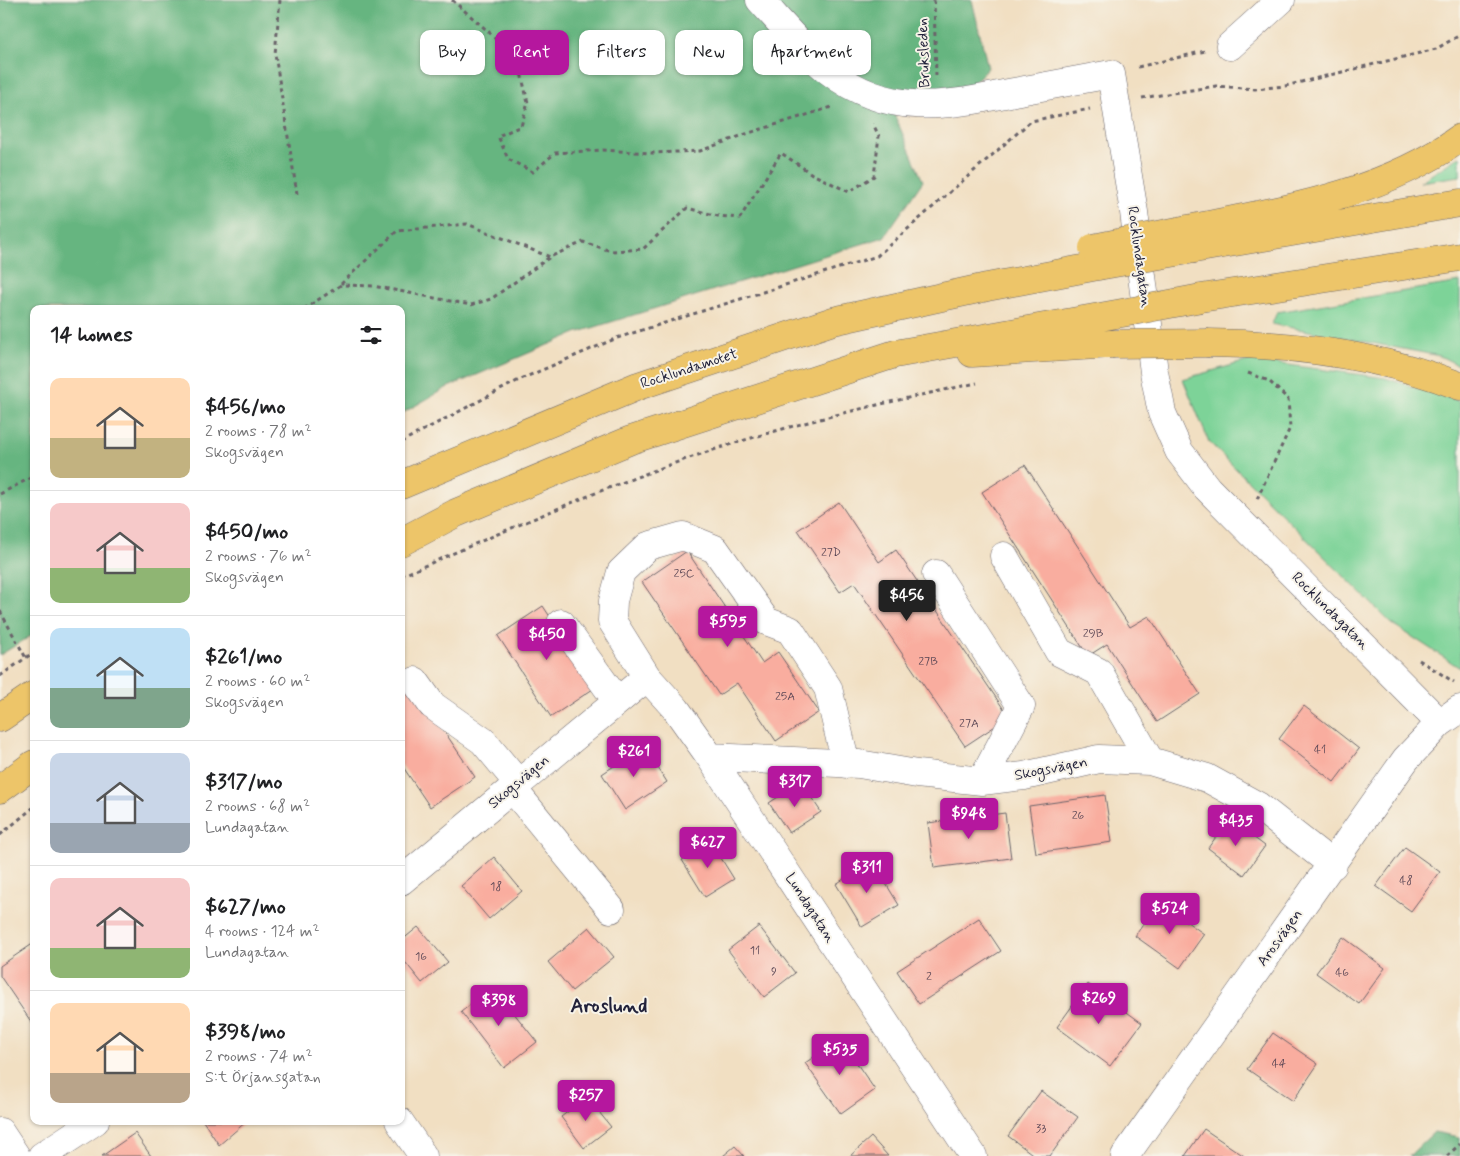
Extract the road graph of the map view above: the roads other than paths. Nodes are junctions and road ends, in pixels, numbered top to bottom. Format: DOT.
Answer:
graph roads {
  1 [pos="760,0"];
  2 [pos="1281,0"];
  3 [pos="1230,46"];
  4 [pos="1460,138"];
  5 [pos="1460,203"];
  6 [pos="1191,239"];
  7 [pos="1460,257"];
  8 [pos="896,354"];
  9 [pos="1460,386"];
  10 [pos="405,483"];
  11 [pos="405,540"];
  12 [pos="1004,556"];
  13 [pos="936,574"];
  14 [pos="562,623"];
  15 [pos="642,680"];
  16 [pos="416,681"];
  17 [pos="30,698"];
  18 [pos="617,701"];
  19 [pos="0,718"];
  20 [pos="1453,719"];
  21 [pos="710,757"];
  22 [pos="1150,761"];
  23 [pos="846,764"];
  24 [pos="30,767"];
  25 [pos="982,781"];
  26 [pos="515,785"];
  27 [pos="0,789"];
  28 [pos="1333,865"];
  29 [pos="405,878"];
  30 [pos="611,909"];
  31 [pos="89,1125"];
  32 [pos="402,1125"];
  33 [pos="0,1132"];
  34 [pos="16,1156"];
  35 [pos="42,1156"];
  36 [pos="423,1156"];
  37 [pos="973,1156"];
  38 [pos="1124,1156"];
  1 -- 20 [label="street, Rocklundagatan"];
  2 -- 3 [label="street"];
  4 -- 6 [label="highway"];
  5 -- 6 [label="highway"];
  6 -- 10 [label="highway, Rocklundamotet, bridge"];
  7 -- 8 [label="highway, bridge"];
  8 -- 9 [label="highway, bridge"];
  8 -- 11 [label="highway"];
  12 -- 22 [label="street"];
  13 -- 25 [label="street"];
  14 -- 18 [label="street"];
  15 -- 18 [label="street, Skogsvägen"];
  15 -- 21 [label="street, Lundagatan"];
  15 -- 23 [label="street, Lundagatan"];
  16 -- 26 [label="street"];
  17 -- 19 [label="highway"];
  18 -- 26 [label="street, Skogsvägen"];
  20 -- 28 [label="street, Arosvägen"];
  21 -- 23 [label="street, Skogsvägen"];
  21 -- 37 [label="street, Lundagatan"];
  22 -- 25 [label="street, Skogsvägen"];
  22 -- 28 [label="street, Skogsvägen"];
  23 -- 25 [label="street, Skogsvägen"];
  24 -- 27 [label="highway"];
  26 -- 29 [label="street, Skogsvägen"];
  26 -- 30 [label="street"];
  28 -- 38 [label="street, Arosvägen"];
  31 -- 35 [label="street"];
  32 -- 36 [label="street"];
  33 -- 34 [label="street"];
}
